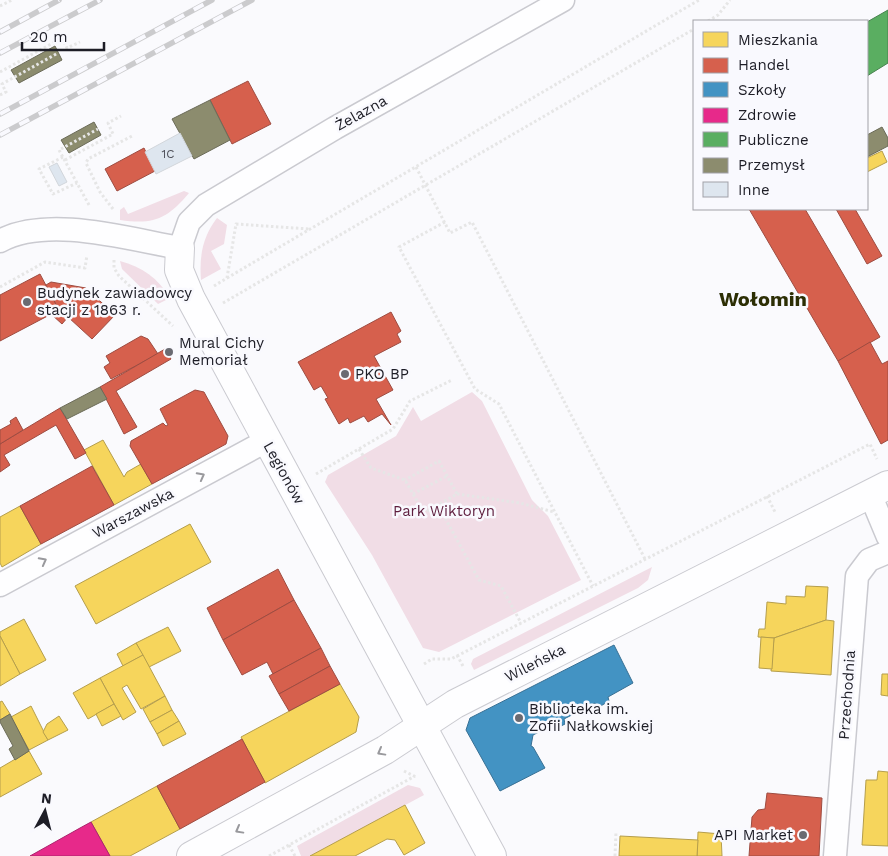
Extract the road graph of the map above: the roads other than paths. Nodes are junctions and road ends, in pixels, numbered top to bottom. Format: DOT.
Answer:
graph roads {
  1 [pos="564,0"];
  2 [pos="0,241"];
  3 [pos="180,248"];
  4 [pos="266,441"];
  5 [pos="879,481"];
  6 [pos="888,537"];
  7 [pos="888,552"];
  8 [pos="0,585"];
  9 [pos="422,726"];
  10 [pos="191,856"];
  11 [pos="492,856"];
  12 [pos="835,856"];
  1 -- 3 [label="street, Żelazna"];
  2 -- 3 [label="street"];
  3 -- 4 [label="street, Legionów"];
  8 -- 4 [label="street, Warszawska, one-way"];
  4 -- 9 [label="street, Legionów"];
  5 -- 6 [label="street"];
  5 -- 9 [label="street, Wileńska"];
  7 -- 12 [label="street, Przechodnia"];
  9 -- 10 [label="street, Wileńska, one-way"];
  9 -- 11 [label="street, Legionów"];
}
